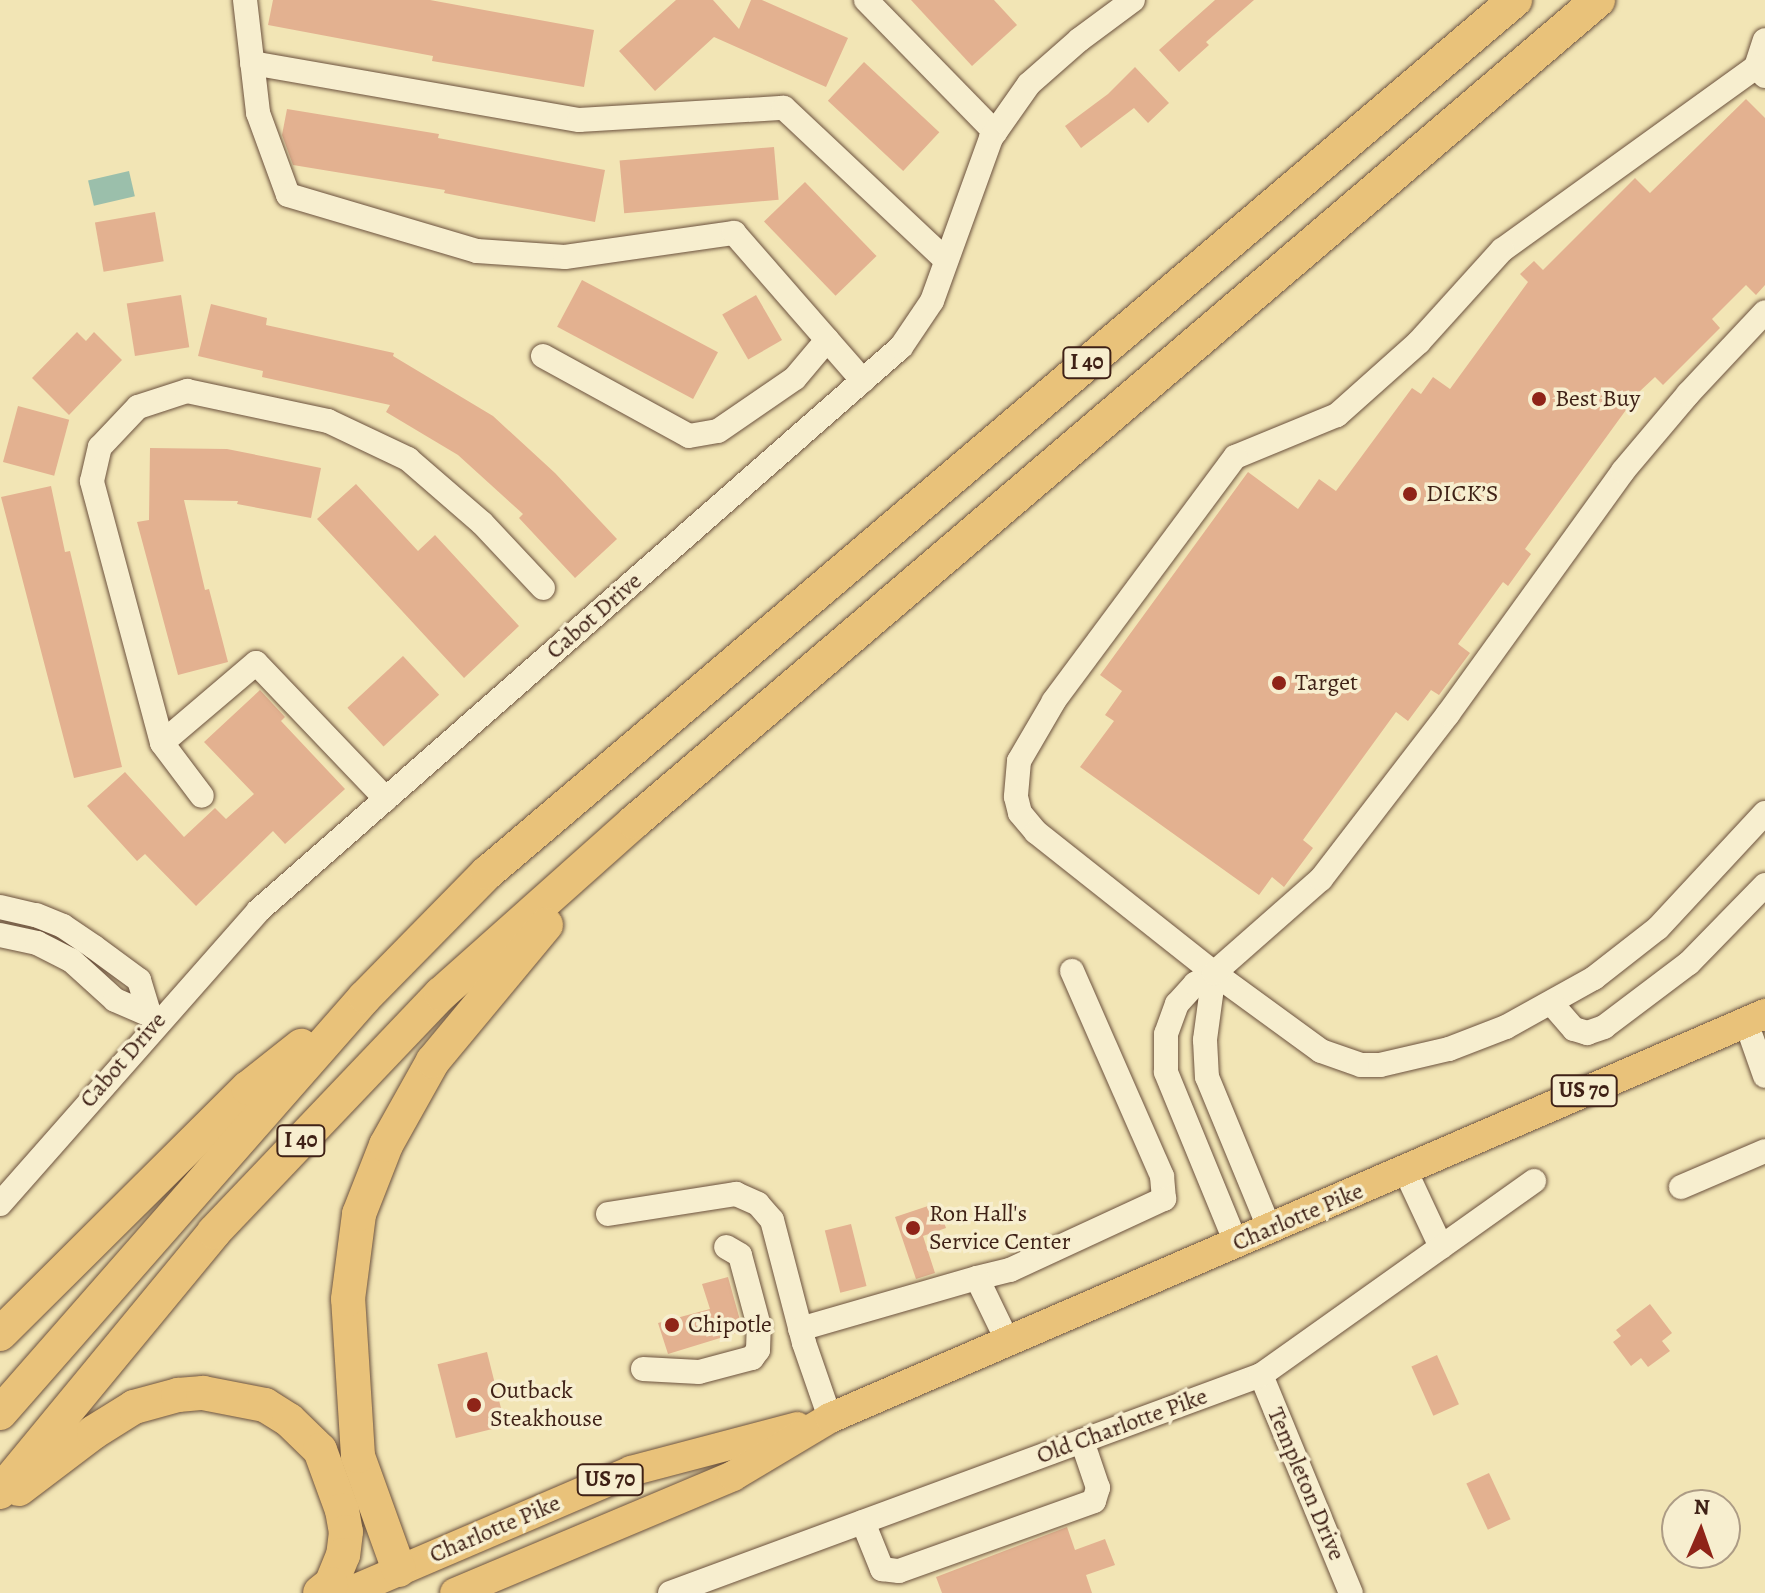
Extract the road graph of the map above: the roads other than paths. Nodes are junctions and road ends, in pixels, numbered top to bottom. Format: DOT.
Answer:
graph roads {
  1 [pos="245,0"];
  2 [pos="866,0"];
  3 [pos="1133,0"];
  4 [pos="1515,0"];
  5 [pos="1598,0"];
  6 [pos="1765,40"];
  7 [pos="252,63"];
  8 [pos="1761,72"];
  9 [pos="995,132"];
  10 [pos="946,260"];
  11 [pos="1765,312"];
  12 [pos="827,340"];
  13 [pos="543,356"];
  14 [pos="863,381"];
  15 [pos="543,588"];
  16 [pos="162,743"];
  17 [pos="202,796"];
  18 [pos="386,799"];
  19 [pos="1765,813"];
  20 [pos="634,822"];
  21 [pos="1765,885"];
  22 [pos="0,907"];
  23 [pos="0,935"];
  24 [pos="1072,971"];
  25 [pos="1214,973"];
  26 [pos="365,997"];
  27 [pos="1552,1004"];
  28 [pos="154,1016"];
  29 [pos="1756,1018"];
  30 [pos="1765,1076"];
  31 [pos="1765,1151"];
  32 [pos="1405,1170"];
  33 [pos="1534,1181"];
  34 [pos="1681,1187"];
  35 [pos="0,1204"];
  36 [pos="608,1214"];
  37 [pos="1270,1230"];
  38 [pos="1236,1243"];
  39 [pos="726,1247"];
  40 [pos="1441,1247"];
  41 [pos="977,1278"];
  42 [pos="800,1329"];
  43 [pos="0,1334"];
  44 [pos="1007,1340"];
  45 [pos="643,1369"];
  46 [pos="1261,1375"];
  47 [pos="0,1413"];
  48 [pos="830,1418"];
  49 [pos="1082,1441"];
  50 [pos="0,1492"];
  51 [pos="0,1503"];
  52 [pos="863,1522"];
  53 [pos="403,1582"];
  54 [pos="320,1593"];
  55 [pos="347,1593"];
  56 [pos="455,1593"];
  57 [pos="670,1593"];
  58 [pos="1351,1593"];
  1 -- 7 [label="street"];
  2 -- 9 [label="street"];
  3 -- 9 [label="street, Cabot Drive"];
  4 -- 26 [label="highway, I 40"];
  5 -- 20 [label="highway, I 40"];
  6 -- 8 [label="street"];
  7 -- 10 [label="street"];
  7 -- 12 [label="street"];
  8 -- 25 [label="street"];
  9 -- 10 [label="street, Cabot Drive"];
  10 -- 14 [label="street, Cabot Drive"];
  11 -- 25 [label="street"];
  12 -- 13 [label="street"];
  12 -- 14 [label="street"];
  14 -- 18 [label="street, Cabot Drive"];
  15 -- 16 [label="street"];
  16 -- 17 [label="street"];
  16 -- 18 [label="street"];
  18 -- 28 [label="street, Cabot Drive"];
  19 -- 27 [label="street"];
  20 -- 50 [label="highway, I 40"];
  20 -- 53 [label="highway"];
  21 -- 27 [label="street"];
  22 -- 28 [label="street"];
  23 -- 28 [label="street"];
  24 -- 41 [label="street"];
  25 -- 27 [label="street"];
  25 -- 37 [label="street"];
  25 -- 38 [label="street"];
  26 -- 43 [label="highway"];
  26 -- 47 [label="highway, I 40"];
  28 -- 35 [label="street, Cabot Drive"];
  29 -- 30 [label="street"];
  29 -- 32 [label="main road, Charlotte Pike / US 70"];
  31 -- 34 [label="street"];
  32 -- 37 [label="main road, Charlotte Pike / US 70"];
  32 -- 40 [label="street"];
  33 -- 40 [label="street, Old Charlotte Pike"];
  36 -- 42 [label="street"];
  37 -- 38 [label="main road, Charlotte Pike / US 70"];
  38 -- 44 [label="main road, Charlotte Pike / US 70"];
  39 -- 45 [label="street"];
  40 -- 46 [label="street, Old Charlotte Pike"];
  41 -- 42 [label="street"];
  41 -- 44 [label="street"];
  42 -- 48 [label="street"];
  44 -- 48 [label="main road, Charlotte Pike / US 70"];
  46 -- 49 [label="street, Old Charlotte Pike"];
  46 -- 58 [label="street, Templeton Drive"];
  48 -- 53 [label="main road, Charlotte Pike / US 70"];
  48 -- 56 [label="main road, Charlotte Pike / US 70"];
  49 -- 52 [label="street, Old Charlotte Pike"];
  49 -- 52 [label="street"];
  51 -- 54 [label="highway"];
  52 -- 57 [label="street, Old Charlotte Pike"];
  53 -- 55 [label="main road, Charlotte Pike / US 70"];
}
